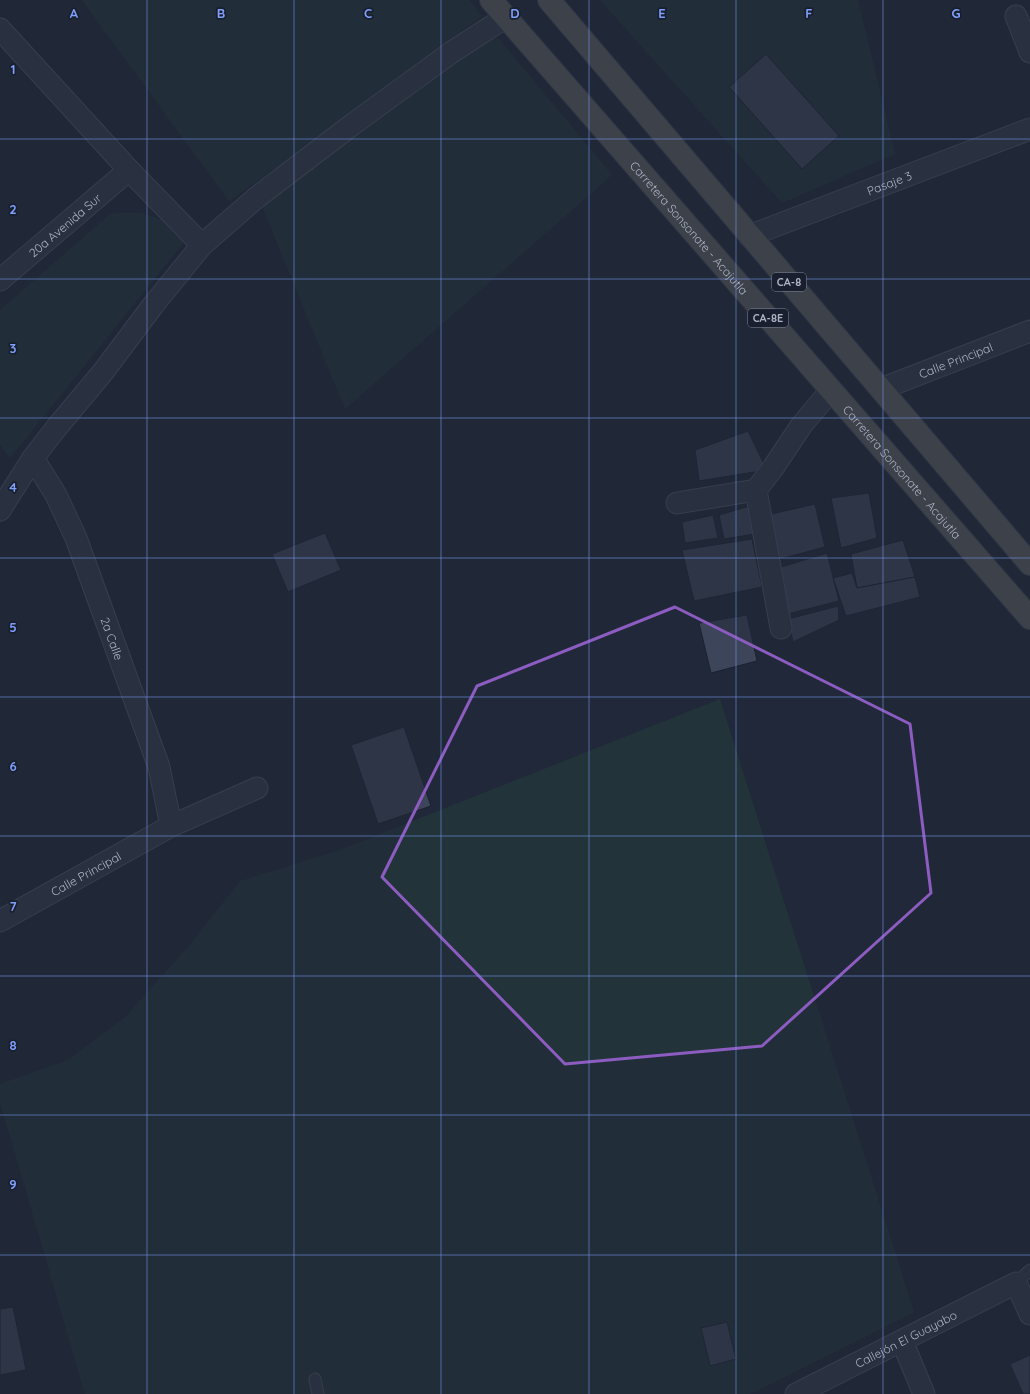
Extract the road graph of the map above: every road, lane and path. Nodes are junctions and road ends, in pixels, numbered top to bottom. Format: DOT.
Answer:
graph roads {
  1 [pos="491,0"];
  2 [pos="551,0"];
  3 [pos="1016,16"];
  4 [pos="506,17"];
  5 [pos="0,30"];
  6 [pos="1030,52"];
  7 [pos="1030,129"];
  8 [pos="129,170"];
  9 [pos="749,236"];
  10 [pos="202,245"];
  11 [pos="0,280"];
  12 [pos="1030,331"];
  13 [pos="881,389"];
  14 [pos="831,390"];
  15 [pos="33,458"];
  16 [pos="756,490"];
  17 [pos="676,503"];
  18 [pos="0,510"];
  19 [pos="1030,564"];
  20 [pos="1030,618"];
  21 [pos="781,628"];
  22 [pos="257,788"];
  23 [pos="171,826"];
  24 [pos="0,921"];
  25 [pos="1023,1276"];
  26 [pos="1030,1314"];
  27 [pos="902,1341"];
  28 [pos="315,1380"];
  29 [pos="318,1394"];
  30 [pos="796,1394"];
  31 [pos="924,1394"];
  1 -- 4 [label="highway, Carretera Sonsonate - Acajutla"];
  2 -- 9 [label="highway, CA-8"];
  3 -- 6 [label="street"];
  4 -- 10 [label="street"];
  4 -- 14 [label="highway, Carretera Sonsonate - Acajutla / CA-8E"];
  5 -- 8 [label="street"];
  7 -- 9 [label="street, Pasaje 3"];
  8 -- 10 [label="street"];
  8 -- 11 [label="street, 20a Avenida Sur"];
  9 -- 13 [label="highway, CA-8"];
  10 -- 15 [label="street"];
  12 -- 13 [label="street, Calle Principal"];
  13 -- 19 [label="highway, CA-8"];
  14 -- 16 [label="street"];
  14 -- 20 [label="highway, Carretera Sonsonate - Acajutla / CA-8E"];
  15 -- 18 [label="street"];
  15 -- 23 [label="street, 2a Calle"];
  16 -- 17 [label="street"];
  16 -- 21 [label="street"];
  22 -- 23 [label="street, Calle Principal"];
  23 -- 24 [label="street, Calle Principal"];
  25 -- 26 [label="street"];
  25 -- 27 [label="street, Callejón El Guayabo"];
  27 -- 30 [label="street, Callejón El Guayabo"];
  27 -- 31 [label="street"];
  28 -- 29 [label="lane"];
}
